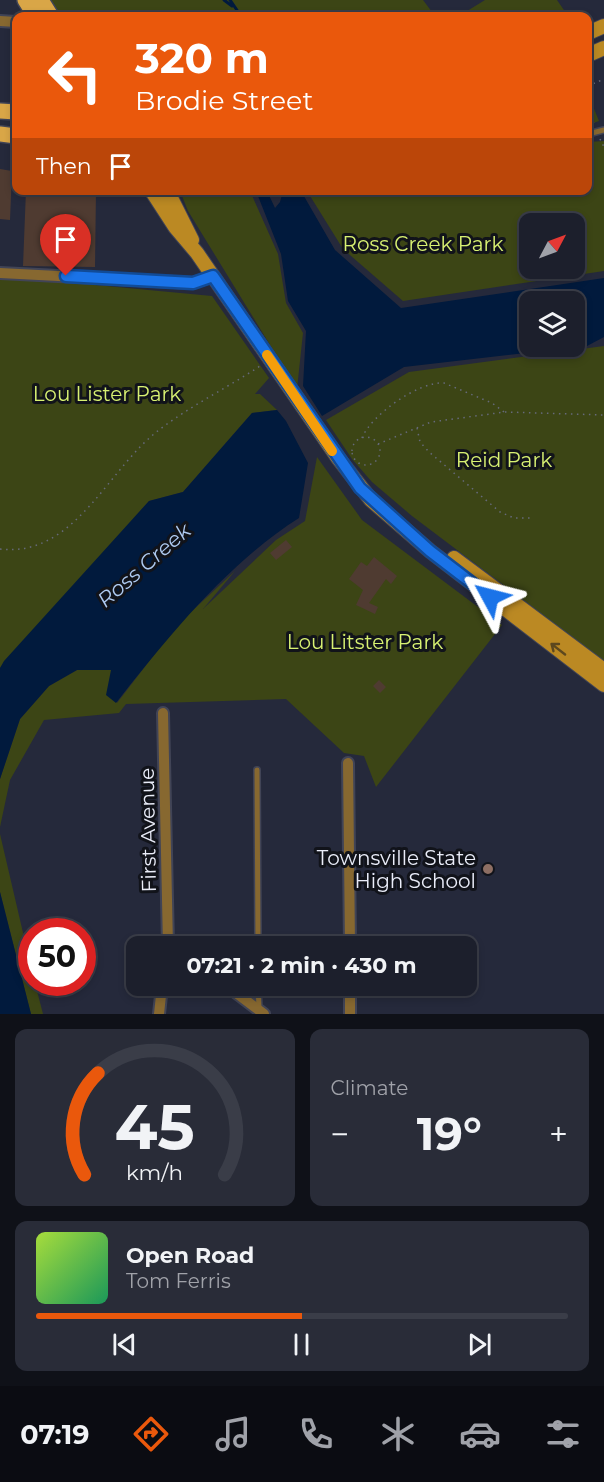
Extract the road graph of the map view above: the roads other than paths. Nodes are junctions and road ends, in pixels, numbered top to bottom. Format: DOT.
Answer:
graph roads {
  1 [pos="154,195"];
  2 [pos="169,195"];
  3 [pos="197,252"];
  4 [pos="0,273"];
  5 [pos="213,276"];
  6 [pos="403,528"];
  7 [pos="604,670"];
  8 [pos="604,685"];
  9 [pos="163,713"];
  10 [pos="348,763"];
  11 [pos="257,770"];
  12 [pos="171,936"];
  13 [pos="258,936"];
  14 [pos="350,936"];
  15 [pos="161,996"];
  16 [pos="240,996"];
  17 [pos="259,996"];
  18 [pos="350,996"];
  19 [pos="261,1012"];
  20 [pos="159,1014"];
  21 [pos="350,1014"];
  1 -- 3 [label="main road"];
  2 -- 3 [label="main road"];
  3 -- 5 [label="main road"];
  4 -- 5 [label="street"];
  5 -- 6 [label="main road"];
  6 -- 7 [label="main road"];
  8 -- 6 [label="main road, one-way"];
  9 -- 12 [label="street, First Avenue"];
  10 -- 14 [label="street"];
  11 -- 13 [label="lane"];
  15 -- 20 [label="street"];
  16 -- 19 [label="street"];
  17 -- 19 [label="lane"];
  18 -- 21 [label="street"];
}
